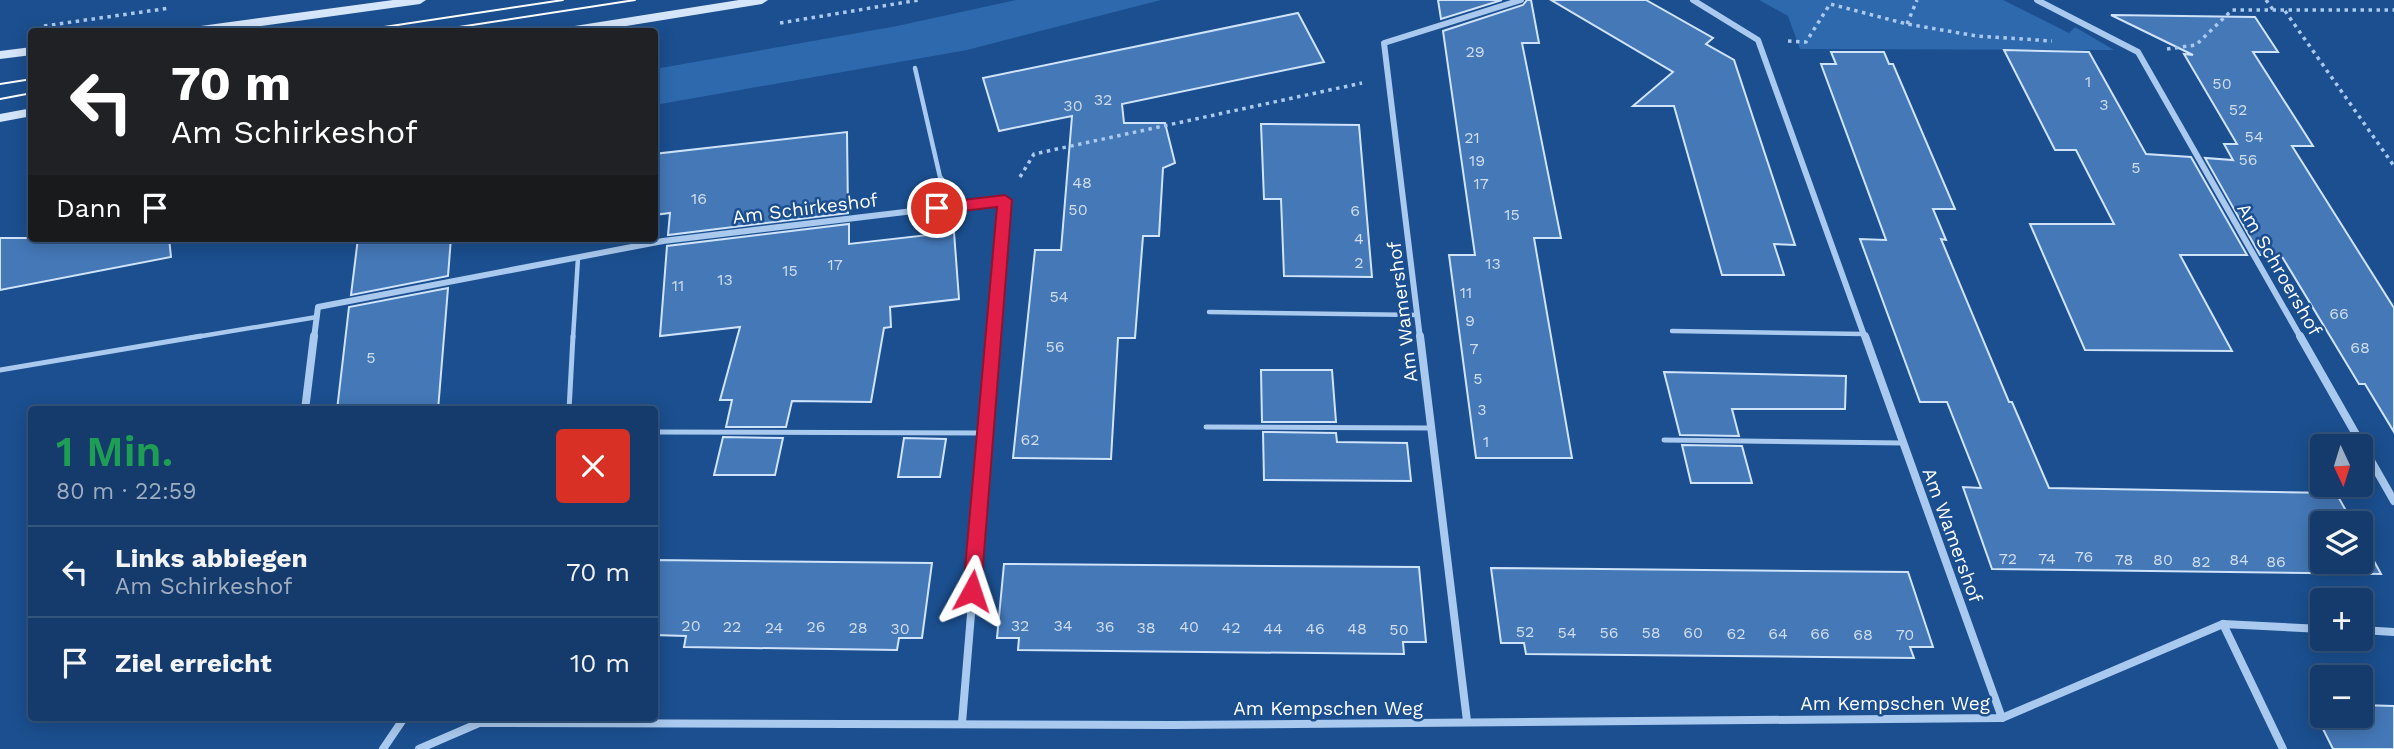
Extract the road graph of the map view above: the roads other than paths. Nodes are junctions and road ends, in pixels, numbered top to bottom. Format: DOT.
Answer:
graph roads {
  1 [pos="420,0"];
  2 [pos="762,0"];
  3 [pos="1521,0"];
  4 [pos="1693,0"];
  5 [pos="2037,0"];
  6 [pos="216,28"];
  7 [pos="587,28"];
  8 [pos="28,52"];
  9 [pos="0,55"];
  10 [pos="915,68"];
  11 [pos="28,113"];
  12 [pos="0,118"];
  13 [pos="964,205"];
  14 [pos="658,242"];
  15 [pos="658,242"];
  16 [pos="578,257"];
  17 [pos="1209,312"];
  18 [pos="1419,314"];
  19 [pos="317,317"];
  20 [pos="1672,331"];
  21 [pos="1864,334"];
  22 [pos="0,370"];
  23 [pos="306,406"];
  24 [pos="569,406"];
  25 [pos="1206,427"];
  26 [pos="1432,428"];
  27 [pos="658,432"];
  28 [pos="985,433"];
  29 [pos="1664,440"];
  30 [pos="1903,443"];
  31 [pos="2394,501"];
  32 [pos="2223,624"];
  33 [pos="2310,628"];
  34 [pos="2373,631"];
  35 [pos="2394,632"];
  36 [pos="2002,718"];
  37 [pos="402,721"];
  38 [pos="1467,722"];
  39 [pos="962,723"];
  40 [pos="383,749"];
  41 [pos="419,749"];
  42 [pos="2283,749"];
  1 -- 6 [label="main road"];
  2 -- 7 [label="main road"];
  3 -- 18 [label="street, Am Wamershof"];
  4 -- 21 [label="street, Am Wamershof"];
  5 -- 31 [label="street, Am Schroershof"];
  8 -- 9 [label="main road"];
  10 -- 13 [label="lane"];
  11 -- 12 [label="main road"];
  13 -- 15 [label="street, Am Schirkeshof"];
  13 -- 28 [label="street, Am Schirkeshof"];
  14 -- 16 [label="street, Am Schirkeshof"];
  16 -- 19 [label="street, Am Schirkeshof"];
  16 -- 24 [label="lane"];
  17 -- 18 [label="lane"];
  18 -- 26 [label="street, Am Wamershof"];
  19 -- 22 [label="lane"];
  19 -- 23 [label="street"];
  20 -- 21 [label="lane"];
  21 -- 30 [label="street, Am Wamershof"];
  25 -- 26 [label="lane"];
  26 -- 38 [label="street, Am Wamershof"];
  27 -- 28 [label="lane"];
  28 -- 39 [label="street"];
  29 -- 30 [label="lane"];
  30 -- 36 [label="street, Am Wamershof"];
  32 -- 33 [label="street, Am Kempschen Weg"];
  32 -- 36 [label="street, Am Kempschen Weg"];
  32 -- 42 [label="street"];
  34 -- 35 [label="street"];
  36 -- 38 [label="street, Am Kempschen Weg"];
  37 -- 40 [label="street"];
  38 -- 39 [label="street, Am Kempschen Weg"];
  39 -- 41 [label="street, Am Kempschen Weg"];
}
